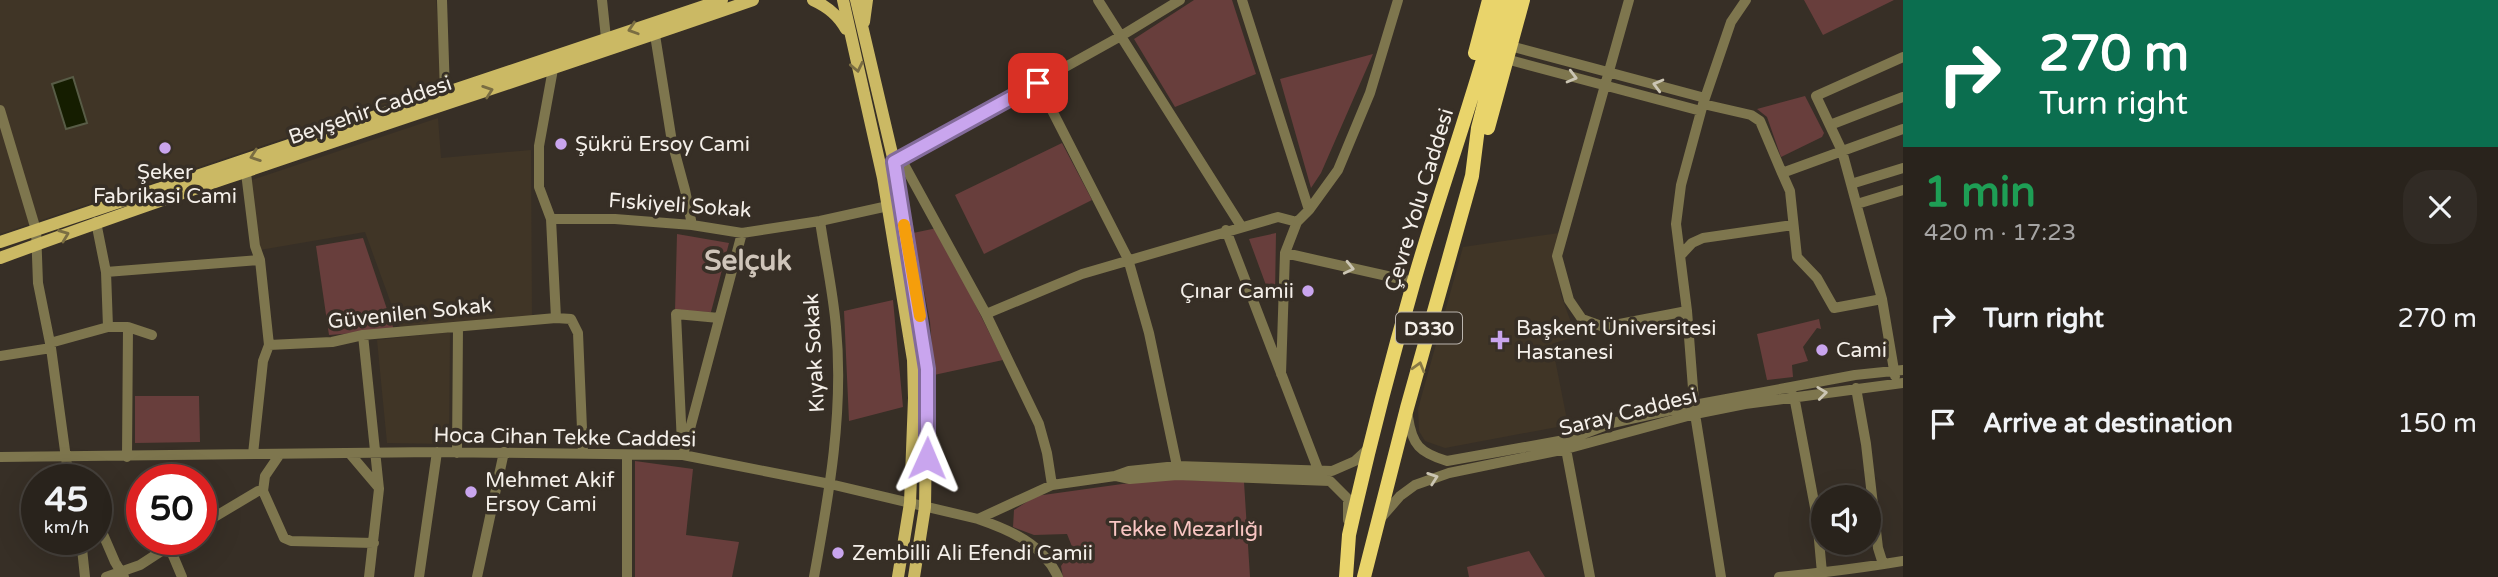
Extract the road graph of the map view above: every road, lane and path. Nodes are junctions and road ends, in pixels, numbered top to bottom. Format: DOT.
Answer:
graph roads {
  1 [pos="442,0"];
  2 [pos="602,0"];
  3 [pos="722,0"];
  4 [pos="753,0"];
  5 [pos="813,0"];
  6 [pos="843,0"];
  7 [pos="856,0"];
  8 [pos="866,0"];
  9 [pos="1098,0"];
  10 [pos="1181,0"];
  11 [pos="1242,0"];
  12 [pos="1398,0"];
  13 [pos="1489,0"];
  14 [pos="1500,0"];
  15 [pos="1511,0"];
  16 [pos="1523,0"];
  17 [pos="1629,0"];
  18 [pos="1746,0"];
  19 [pos="862,29"];
  20 [pos="655,35"];
  21 [pos="1121,36"];
  22 [pos="851,37"];
  23 [pos="606,38"];
  24 [pos="1508,53"];
  25 [pos="1903,57"];
  26 [pos="553,69"];
  27 [pos="1610,73"];
  28 [pos="1038,83"];
  29 [pos="1606,86"];
  30 [pos="445,93"];
  31 [pos="1903,97"];
  32 [pos="1703,104"];
  33 [pos="0,110"];
  34 [pos="1830,125"];
  35 [pos="1903,129"];
  36 [pos="1842,151"];
  37 [pos="897,161"];
  38 [pos="1903,168"];
  39 [pos="1448,170"];
  40 [pos="246,173"];
  41 [pos="1782,173"];
  42 [pos="1472,176"];
  43 [pos="1851,184"];
  44 [pos="1903,190"];
  45 [pos="1857,204"];
  46 [pos="888,206"];
  47 [pos="1309,210"];
  48 [pos="551,219"];
  49 [pos="820,221"];
  50 [pos="96,222"];
  51 [pos="1297,222"];
  52 [pos="692,225"];
  53 [pos="1793,225"];
  54 [pos="1241,226"];
  55 [pos="36,230"];
  56 [pos="1226,230"];
  57 [pos="742,233"];
  58 [pos="0,242"];
  59 [pos="35,246"];
  60 [pos="1285,253"];
  61 [pos="1679,256"];
  62 [pos="0,258"];
  63 [pos="1128,259"];
  64 [pos="260,260"];
  65 [pos="106,272"];
  66 [pos="1414,282"];
  67 [pos="1882,299"];
  68 [pos="1687,311"];
  69 [pos="986,314"];
  70 [pos="556,318"];
  71 [pos="719,318"];
  72 [pos="108,327"];
  73 [pos="128,327"];
  74 [pos="458,327"];
  75 [pos="152,335"];
  76 [pos="363,335"];
  77 [pos="269,345"];
  78 [pos="50,346"];
  79 [pos="0,356"];
  80 [pos="1899,371"];
  81 [pos="1280,374"];
  82 [pos="1900,383"];
  83 [pos="1856,388"];
  84 [pos="1794,396"];
  85 [pos="1407,408"];
  86 [pos="1694,409"];
  87 [pos="1374,431"];
  88 [pos="1566,449"];
  89 [pos="437,452"];
  90 [pos="504,452"];
  91 [pos="457,453"];
  92 [pos="583,453"];
  93 [pos="253,454"];
  94 [pos="280,454"];
  95 [pos="375,454"];
  96 [pos="351,455"];
  97 [pos="627,455"];
  98 [pos="683,455"];
  99 [pos="0,457"];
  100 [pos="64,457"];
  101 [pos="127,457"];
  102 [pos="66,464"];
  103 [pos="68,464"];
  104 [pos="1177,467"];
  105 [pos="1319,471"];
  106 [pos="1115,476"];
  107 [pos="830,484"];
  108 [pos="1052,485"];
  109 [pos="379,489"];
  110 [pos="263,491"];
  111 [pos="910,503"];
  112 [pos="925,507"];
  113 [pos="217,515"];
  114 [pos="978,519"];
  115 [pos="1380,519"];
  116 [pos="1349,535"];
  117 [pos="374,543"];
  118 [pos="83,555"];
  119 [pos="112,555"];
  120 [pos="155,555"];
  121 [pos="173,555"];
  122 [pos="1903,561"];
  123 [pos="1884,564"];
  124 [pos="1851,572"];
  125 [pos="1822,573"];
  126 [pos="123,574"];
  127 [pos="1810,576"];
  128 [pos="85,577"];
  129 [pos="106,577"];
  130 [pos="182,577"];
  131 [pos="369,577"];
  132 [pos="419,577"];
  133 [pos="477,577"];
  134 [pos="627,577"];
  135 [pos="814,577"];
  136 [pos="898,577"];
  137 [pos="914,577"];
  138 [pos="1058,577"];
  139 [pos="1346,577"];
  140 [pos="1364,577"];
  141 [pos="1590,577"];
  142 [pos="1722,577"];
  143 [pos="1779,577"];
  1 -- 30 [label="street"];
  2 -- 23 [label="street"];
  3 -- 23 [label="main road, Beyşehir Caddesi, one-way"];
  4 -- 20 [label="main road, Beyşehir Caddesi"];
  5 -- 22 [label="main road"];
  6 -- 22 [label="main road"];
  7 -- 19 [label="main road"];
  8 -- 19 [label="main road"];
  9 -- 21 [label="street"];
  10 -- 21 [label="street"];
  11 -- 47 [label="street"];
  12 -- 47 [label="street"];
  13 -- 39 [label="highway, D330"];
  14 -- 39 [label="highway, Çevre Yolu Caddesi"];
  15 -- 42 [label="highway, Çevre Yolu Caddesi"];
  16 -- 24 [label="highway, D330"];
  17 -- 27 [label="street"];
  18 -- 32 [label="street"];
  19 -- 37 [label="main road"];
  20 -- 26 [label="main road, Beyşehir Caddesi"];
  20 -- 52 [label="street"];
  21 -- 28 [label="street"];
  21 -- 54 [label="street"];
  22 -- 46 [label="main road, one-way"];
  23 -- 30 [label="main road, Beyşehir Caddesi"];
  24 -- 27 [label="street"];
  24 -- 29 [label="street, one-way"];
  24 -- 42 [label="highway, D330"];
  25 -- 34 [label="street"];
  40 -- 26 [label="main road, Beyşehir Caddesi, one-way"];
  26 -- 48 [label="street"];
  27 -- 29 [label="street"];
  32 -- 27 [label="street, one-way"];
  28 -- 37 [label="street"];
  28 -- 63 [label="street"];
  29 -- 32 [label="street"];
  29 -- 68 [label="street"];
  30 -- 55 [label="main road, Beyşehir Caddesi, one-way"];
  31 -- 34 [label="street"];
  32 -- 41 [label="street"];
  32 -- 61 [label="street"];
  33 -- 55 [label="street"];
  34 -- 36 [label="street"];
  35 -- 36 [label="street"];
  36 -- 41 [label="street"];
  36 -- 43 [label="street"];
  37 -- 69 [label="street"];
  37 -- 112 [label="main road"];
  38 -- 43 [label="street"];
  39 -- 66 [label="highway, Çevre Yolu Caddesi / D330"];
  40 -- 50 [label="main road, Beyşehir Caddesi"];
  40 -- 64 [label="street"];
  41 -- 53 [label="street"];
  85 -- 42 [label="highway, Çevre Yolu Caddesi / D330, one-way"];
  43 -- 45 [label="street"];
  44 -- 45 [label="street"];
  45 -- 67 [label="street"];
  46 -- 49 [label="street, Fıskiyeli Sokak"];
  46 -- 111 [label="main road"];
  47 -- 51 [label="street"];
  48 -- 52 [label="street, Fıskiyeli Sokak"];
  48 -- 70 [label="street"];
  49 -- 57 [label="street, Fıskiyeli Sokak"];
  49 -- 107 [label="street, Kıyak Sokak"];
  59 -- 50 [label="main road, Beyşehir Caddesi, one-way"];
  50 -- 65 [label="street"];
  51 -- 54 [label="street"];
  51 -- 60 [label="street"];
  52 -- 57 [label="street, Fıskiyeli Sokak"];
  53 -- 61 [label="street"];
  53 -- 67 [label="street"];
  54 -- 56 [label="street"];
  55 -- 58 [label="main road, Beyşehir Caddesi"];
  55 -- 59 [label="street"];
  56 -- 63 [label="street"];
  56 -- 81 [label="street"];
  57 -- 71 [label="street"];
  59 -- 62 [label="main road, Beyşehir Caddesi"];
  59 -- 78 [label="street"];
  60 -- 66 [label="street, one-way"];
  60 -- 81 [label="street"];
  61 -- 68 [label="street"];
  63 -- 69 [label="street"];
  63 -- 104 [label="street"];
  64 -- 65 [label="street"];
  64 -- 77 [label="street"];
  65 -- 72 [label="street"];
  66 -- 87 [label="highway, Çevre Yolu Caddesi / D330"];
  67 -- 80 [label="street"];
  68 -- 86 [label="street"];
  69 -- 108 [label="street"];
  70 -- 74 [label="street, Güvenilen Sokak"];
  70 -- 92 [label="street"];
  71 -- 98 [label="street"];
  71 -- 98 [label="street"];
  72 -- 73 [label="street"];
  72 -- 78 [label="street"];
  73 -- 75 [label="street"];
  73 -- 101 [label="street"];
  74 -- 76 [label="street, Güvenilen Sokak"];
  74 -- 91 [label="street"];
  76 -- 77 [label="street, Güvenilen Sokak"];
  76 -- 95 [label="street"];
  77 -- 93 [label="street"];
  78 -- 79 [label="street"];
  78 -- 100 [label="street"];
  80 -- 82 [label="street"];
  80 -- 86 [label="street, Saray Caddesi"];
  81 -- 105 [label="street"];
  82 -- 83 [label="street, Saray Caddesi"];
  84 -- 83 [label="street, Saray Caddesi, one-way"];
  83 -- 123 [label="street"];
  84 -- 86 [label="street, Saray Caddesi"];
  84 -- 125 [label="street"];
  85 -- 86 [label="street, Saray Caddesi"];
  85 -- 115 [label="highway, Çevre Yolu Caddesi / D330"];
  86 -- 88 [label="street, Saray Caddesi"];
  86 -- 142 [label="street"];
  87 -- 105 [label="street"];
  87 -- 116 [label="highway, Çevre Yolu Caddesi / D330"];
  115 -- 88 [label="street, Saray Caddesi, one-way"];
  88 -- 141 [label="street"];
  89 -- 91 [label="street, Hoca Cihan Tekke Caddesi"];
  89 -- 95 [label="street, Hoca Cihan Tekke Caddesi"];
  89 -- 132 [label="street"];
  90 -- 91 [label="street, Hoca Cihan Tekke Caddesi"];
  90 -- 92 [label="street, Hoca Cihan Tekke Caddesi"];
  90 -- 133 [label="street"];
  92 -- 97 [label="street, Hoca Cihan Tekke Caddesi"];
  93 -- 94 [label="street, Hoca Cihan Tekke Caddesi"];
  93 -- 101 [label="street, Hoca Cihan Tekke Caddesi"];
  94 -- 96 [label="street, Hoca Cihan Tekke Caddesi"];
  94 -- 110 [label="street"];
  95 -- 96 [label="street, Hoca Cihan Tekke Caddesi"];
  95 -- 109 [label="street"];
  96 -- 109 [label="street"];
  97 -- 98 [label="street, Hoca Cihan Tekke Caddesi"];
  97 -- 134 [label="street"];
  98 -- 107 [label="street, Hoca Cihan Tekke Caddesi"];
  99 -- 100 [label="street, Hoca Cihan Tekke Caddesi"];
  100 -- 101 [label="street, Hoca Cihan Tekke Caddesi"];
  100 -- 102 [label="street"];
  100 -- 103 [label="street"];
  104 -- 105 [label="street"];
  104 -- 106 [label="street"];
  106 -- 108 [label="street"];
  106 -- 116 [label="street"];
  107 -- 111 [label="street, Hoca Cihan Tekke Caddesi"];
  107 -- 135 [label="street, Kıyak Sokak"];
  108 -- 114 [label="street"];
  109 -- 117 [label="street"];
  110 -- 113 [label="street"];
  110 -- 117 [label="street"];
  111 -- 112 [label="street, Hoca Cihan Tekke Caddesi"];
  111 -- 136 [label="main road"];
  112 -- 114 [label="street, Hoca Cihan Tekke Caddesi"];
  112 -- 137 [label="main road"];
  114 -- 138 [label="street, Hoca Cihan Tekke Caddesi"];
  115 -- 140 [label="highway, Çevre Yolu Caddesi / D330"];
  116 -- 139 [label="highway, Çevre Yolu Caddesi / D330"];
  117 -- 131 [label="street"];
  118 -- 128 [label="street"];
  119 -- 126 [label="street"];
  120 -- 126 [label="street"];
  121 -- 130 [label="street"];
  122 -- 123 [label="street"];
  123 -- 124 [label="street"];
  124 -- 125 [label="street"];
  125 -- 127 [label="street"];
  126 -- 129 [label="street"];
  127 -- 143 [label="street"];
}
